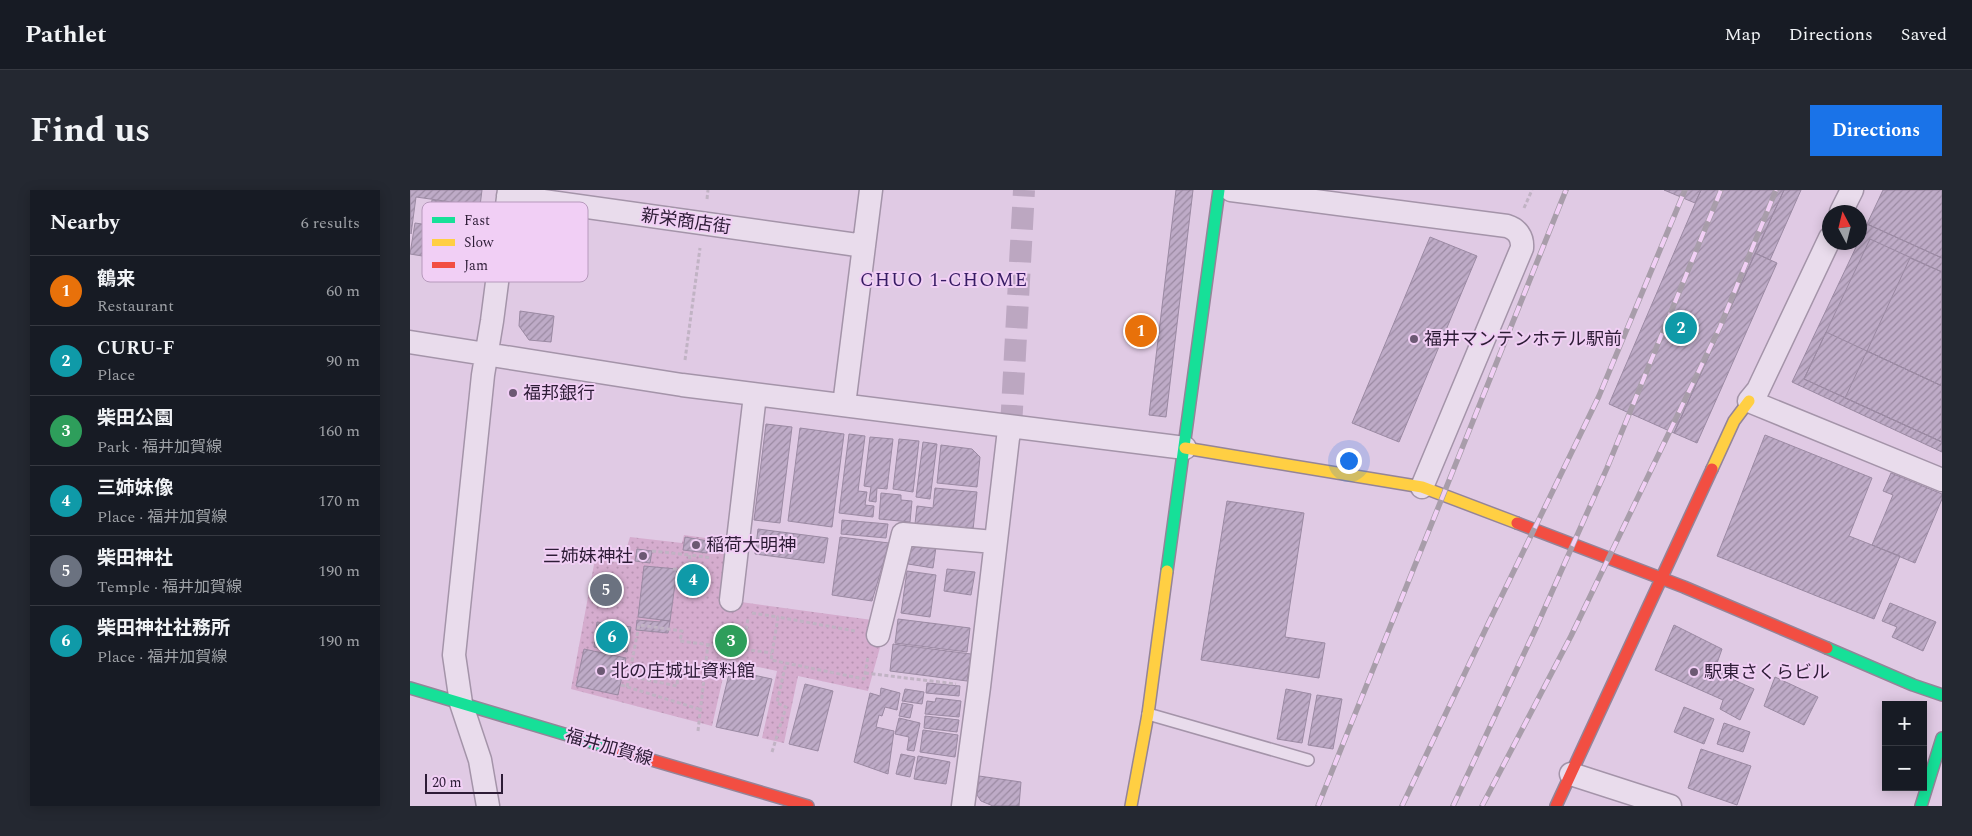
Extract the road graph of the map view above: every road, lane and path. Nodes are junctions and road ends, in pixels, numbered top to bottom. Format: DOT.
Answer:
graph roads {
  1 [pos="708,190"];
  2 [pos="871,190"];
  3 [pos="1219,190"];
  4 [pos="1231,190"];
  5 [pos="1532,190"];
  6 [pos="1852,190"];
  7 [pos="508,193"];
  8 [pos="567,202"];
  9 [pos="588,205"];
  10 [pos="1844,205"];
  11 [pos="1522,214"];
  12 [pos="704,223"];
  13 [pos="864,246"];
  14 [pos="1824,250"];
  15 [pos="496,282"];
  16 [pos="410,342"];
  17 [pos="487,354"];
  18 [pos="682,385"];
  19 [pos="755,395"];
  20 [pos="1749,401"];
  21 [pos="844,405"];
  22 [pos="1011,427"];
  23 [pos="1185,448"];
  24 [pos="1942,480"];
  25 [pos="1422,487"];
  26 [pos="994,542"];
  27 [pos="652,551"];
  28 [pos="737,552"];
  29 [pos="690,555"];
  30 [pos="672,569"];
  31 [pos="1661,578"];
  32 [pos="731,600"];
  33 [pos="778,617"];
  34 [pos="875,634"];
  35 [pos="708,644"];
  36 [pos="743,649"];
  37 [pos="772,653"];
  38 [pos="786,664"];
  39 [pos="865,673"];
  40 [pos="628,676"];
  41 [pos="706,677"];
  42 [pos="620,685"];
  43 [pos="979,686"];
  44 [pos="627,687"];
  45 [pos="410,688"];
  46 [pos="1942,695"];
  47 [pos="461,703"];
  48 [pos="702,710"];
  49 [pos="1148,714"];
  50 [pos="698,731"];
  51 [pos="1942,738"];
  52 [pos="772,752"];
  53 [pos="1308,760"];
  54 [pos="1571,774"];
  55 [pos="488,806"];
  56 [pos="808,806"];
  57 [pos="962,806"];
  58 [pos="1131,806"];
  59 [pos="1556,806"];
  60 [pos="1670,806"];
  61 [pos="1921,806"];
  1 -- 12 [label="path"];
  2 -- 13 [label="street"];
  3 -- 23 [label="street"];
  4 -- 25 [label="street"];
  5 -- 11 [label="path"];
  6 -- 10 [label="street"];
  7 -- 8 [label="street, 新栄商店街"];
  9 -- 12 [label="street, 新栄商店街"];
  12 -- 13 [label="street, 新栄商店街"];
  12 -- 18 [label="path"];
  13 -- 21 [label="street"];
  14 -- 20 [label="street"];
  15 -- 17 [label="street"];
  16 -- 17 [label="street"];
  17 -- 18 [label="street"];
  17 -- 47 [label="street"];
  18 -- 19 [label="street"];
  19 -- 21 [label="street"];
  19 -- 28 [label="street"];
  20 -- 24 [label="street"];
  20 -- 31 [label="street"];
  21 -- 22 [label="street"];
  22 -- 23 [label="street"];
  22 -- 26 [label="street"];
  23 -- 25 [label="street"];
  23 -- 49 [label="street"];
  25 -- 31 [label="street"];
  26 -- 34 [label="street"];
  26 -- 43 [label="street"];
  27 -- 29 [label="path"];
  28 -- 29 [label="path"];
  28 -- 32 [label="street"];
  29 -- 30 [label="path"];
  31 -- 46 [label="street"];
  31 -- 54 [label="street"];
  33 -- 34 [label="path"];
  33 -- 36 [label="path"];
  33 -- 37 [label="path"];
  34 -- 39 [label="path"];
  35 -- 36 [label="path"];
  35 -- 40 [label="path"];
  35 -- 41 [label="path"];
  36 -- 37 [label="path"];
  37 -- 38 [label="path"];
  38 -- 39 [label="path"];
  38 -- 52 [label="path"];
  39 -- 43 [label="path"];
  40 -- 41 [label="path"];
  40 -- 44 [label="path"];
  41 -- 48 [label="path"];
  42 -- 44 [label="path"];
  43 -- 57 [label="street"];
  44 -- 48 [label="path"];
  45 -- 47 [label="street, 福井加賀線"];
  47 -- 55 [label="street"];
  47 -- 56 [label="street, 福井加賀線"];
  48 -- 50 [label="path"];
  49 -- 53 [label="lane"];
  49 -- 58 [label="street"];
  51 -- 61 [label="street"];
  54 -- 59 [label="street"];
  54 -- 60 [label="street"];
}
